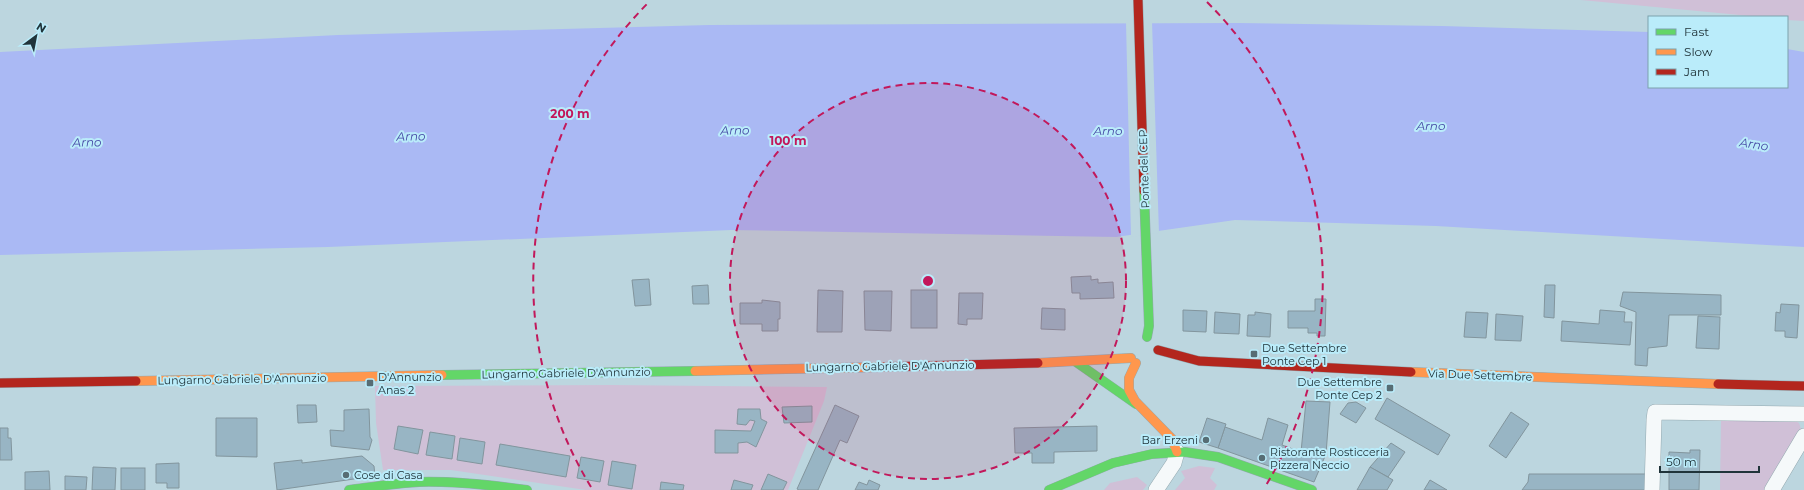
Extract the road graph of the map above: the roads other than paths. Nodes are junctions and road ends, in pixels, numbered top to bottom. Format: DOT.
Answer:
graph roads {
  1 [pos="1138,0"];
  2 [pos="1130,349"];
  3 [pos="1158,350"];
  4 [pos="1155,360"];
  5 [pos="1076,362"];
  6 [pos="1137,362"];
  7 [pos="0,383"];
  8 [pos="1804,386"];
  9 [pos="1138,405"];
  10 [pos="1804,414"];
  11 [pos="1804,436"];
  12 [pos="1176,452"];
  13 [pos="349,490"];
  14 [pos="527,490"];
  15 [pos="1049,490"];
  16 [pos="1156,490"];
  17 [pos="1312,490"];
  18 [pos="1652,490"];
  19 [pos="1772,490"];
  1 -- 3 [label="main road, Ponte del CEP"];
  2 -- 6 [label="main road"];
  3 -- 4 [label="main road"];
  3 -- 8 [label="main road, Via Due Settembre"];
  5 -- 6 [label="main road, Lungarno Gabriele D'Annunzio"];
  5 -- 7 [label="main road, Lungarno Gabriele D'Annunzio"];
  5 -- 9 [label="main road"];
  6 -- 9 [label="main road"];
  9 -- 12 [label="main road"];
  10 -- 18 [label="street"];
  11 -- 19 [label="street"];
  12 -- 15 [label="main road"];
  12 -- 16 [label="street"];
  12 -- 17 [label="main road"];
  13 -- 14 [label="main road"];
}
